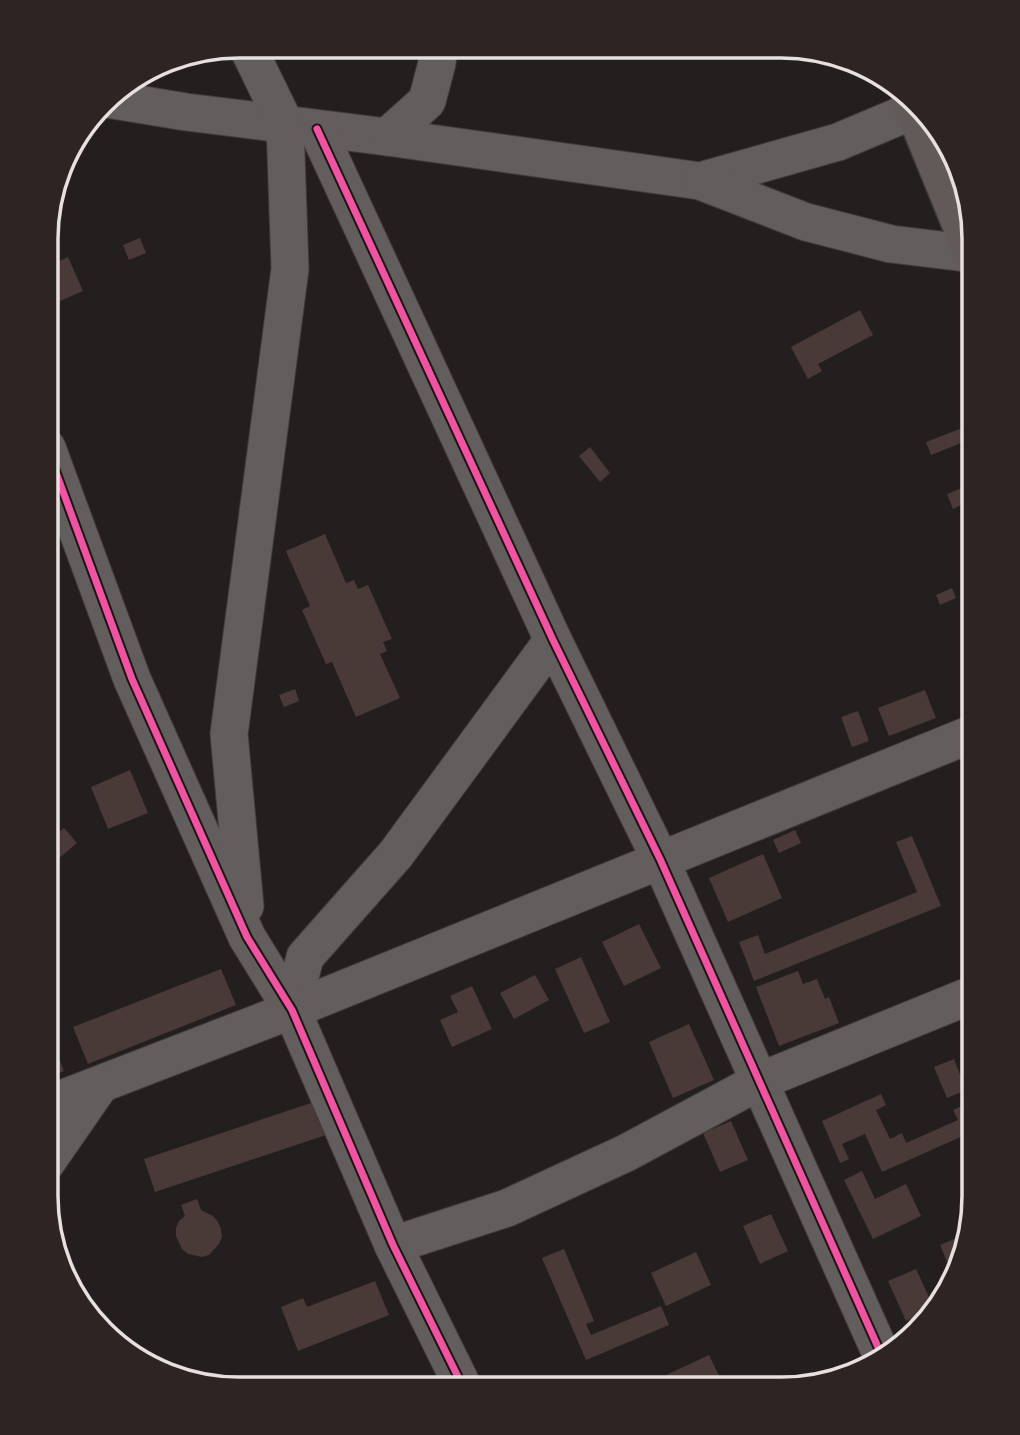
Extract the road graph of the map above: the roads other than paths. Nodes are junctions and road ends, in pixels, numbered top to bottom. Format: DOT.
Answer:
graph roads {
  1 [pos="255,58"];
  2 [pos="438,58"];
  3 [pos="121,101"];
  4 [pos="906,108"];
  5 [pos="921,124"];
  6 [pos="301,126"];
  7 [pos="387,137"];
  8 [pos="700,181"];
  9 [pos="961,223"];
  10 [pos="962,253"];
  11 [pos="58,478"];
  12 [pos="553,640"];
  13 [pos="962,738"];
  14 [pos="660,859"];
  15 [pos="247,937"];
  16 [pos="962,999"];
  17 [pos="292,1010"];
  18 [pos="760,1081"];
  19 [pos="100,1084"];
  20 [pos="58,1100"];
  21 [pos="58,1145"];
  22 [pos="393,1245"];
  23 [pos="880,1348"];
  24 [pos="458,1377"];
  1 -- 6 [label="street"];
  2 -- 7 [label="street"];
  3 -- 6 [label="street"];
  4 -- 8 [label="street"];
  5 -- 9 [label="main road"];
  6 -- 7 [label="street"];
  6 -- 12 [label="street"];
  6 -- 15 [label="street"];
  7 -- 8 [label="street"];
  8 -- 10 [label="street"];
  11 -- 15 [label="street"];
  12 -- 14 [label="street"];
  12 -- 17 [label="street"];
  13 -- 14 [label="street"];
  14 -- 17 [label="street"];
  14 -- 18 [label="street"];
  15 -- 17 [label="street"];
  16 -- 18 [label="street"];
  17 -- 19 [label="street"];
  17 -- 22 [label="street"];
  18 -- 22 [label="street"];
  18 -- 23 [label="street"];
  19 -- 20 [label="street"];
  19 -- 21 [label="street"];
  22 -- 24 [label="street"];
}
